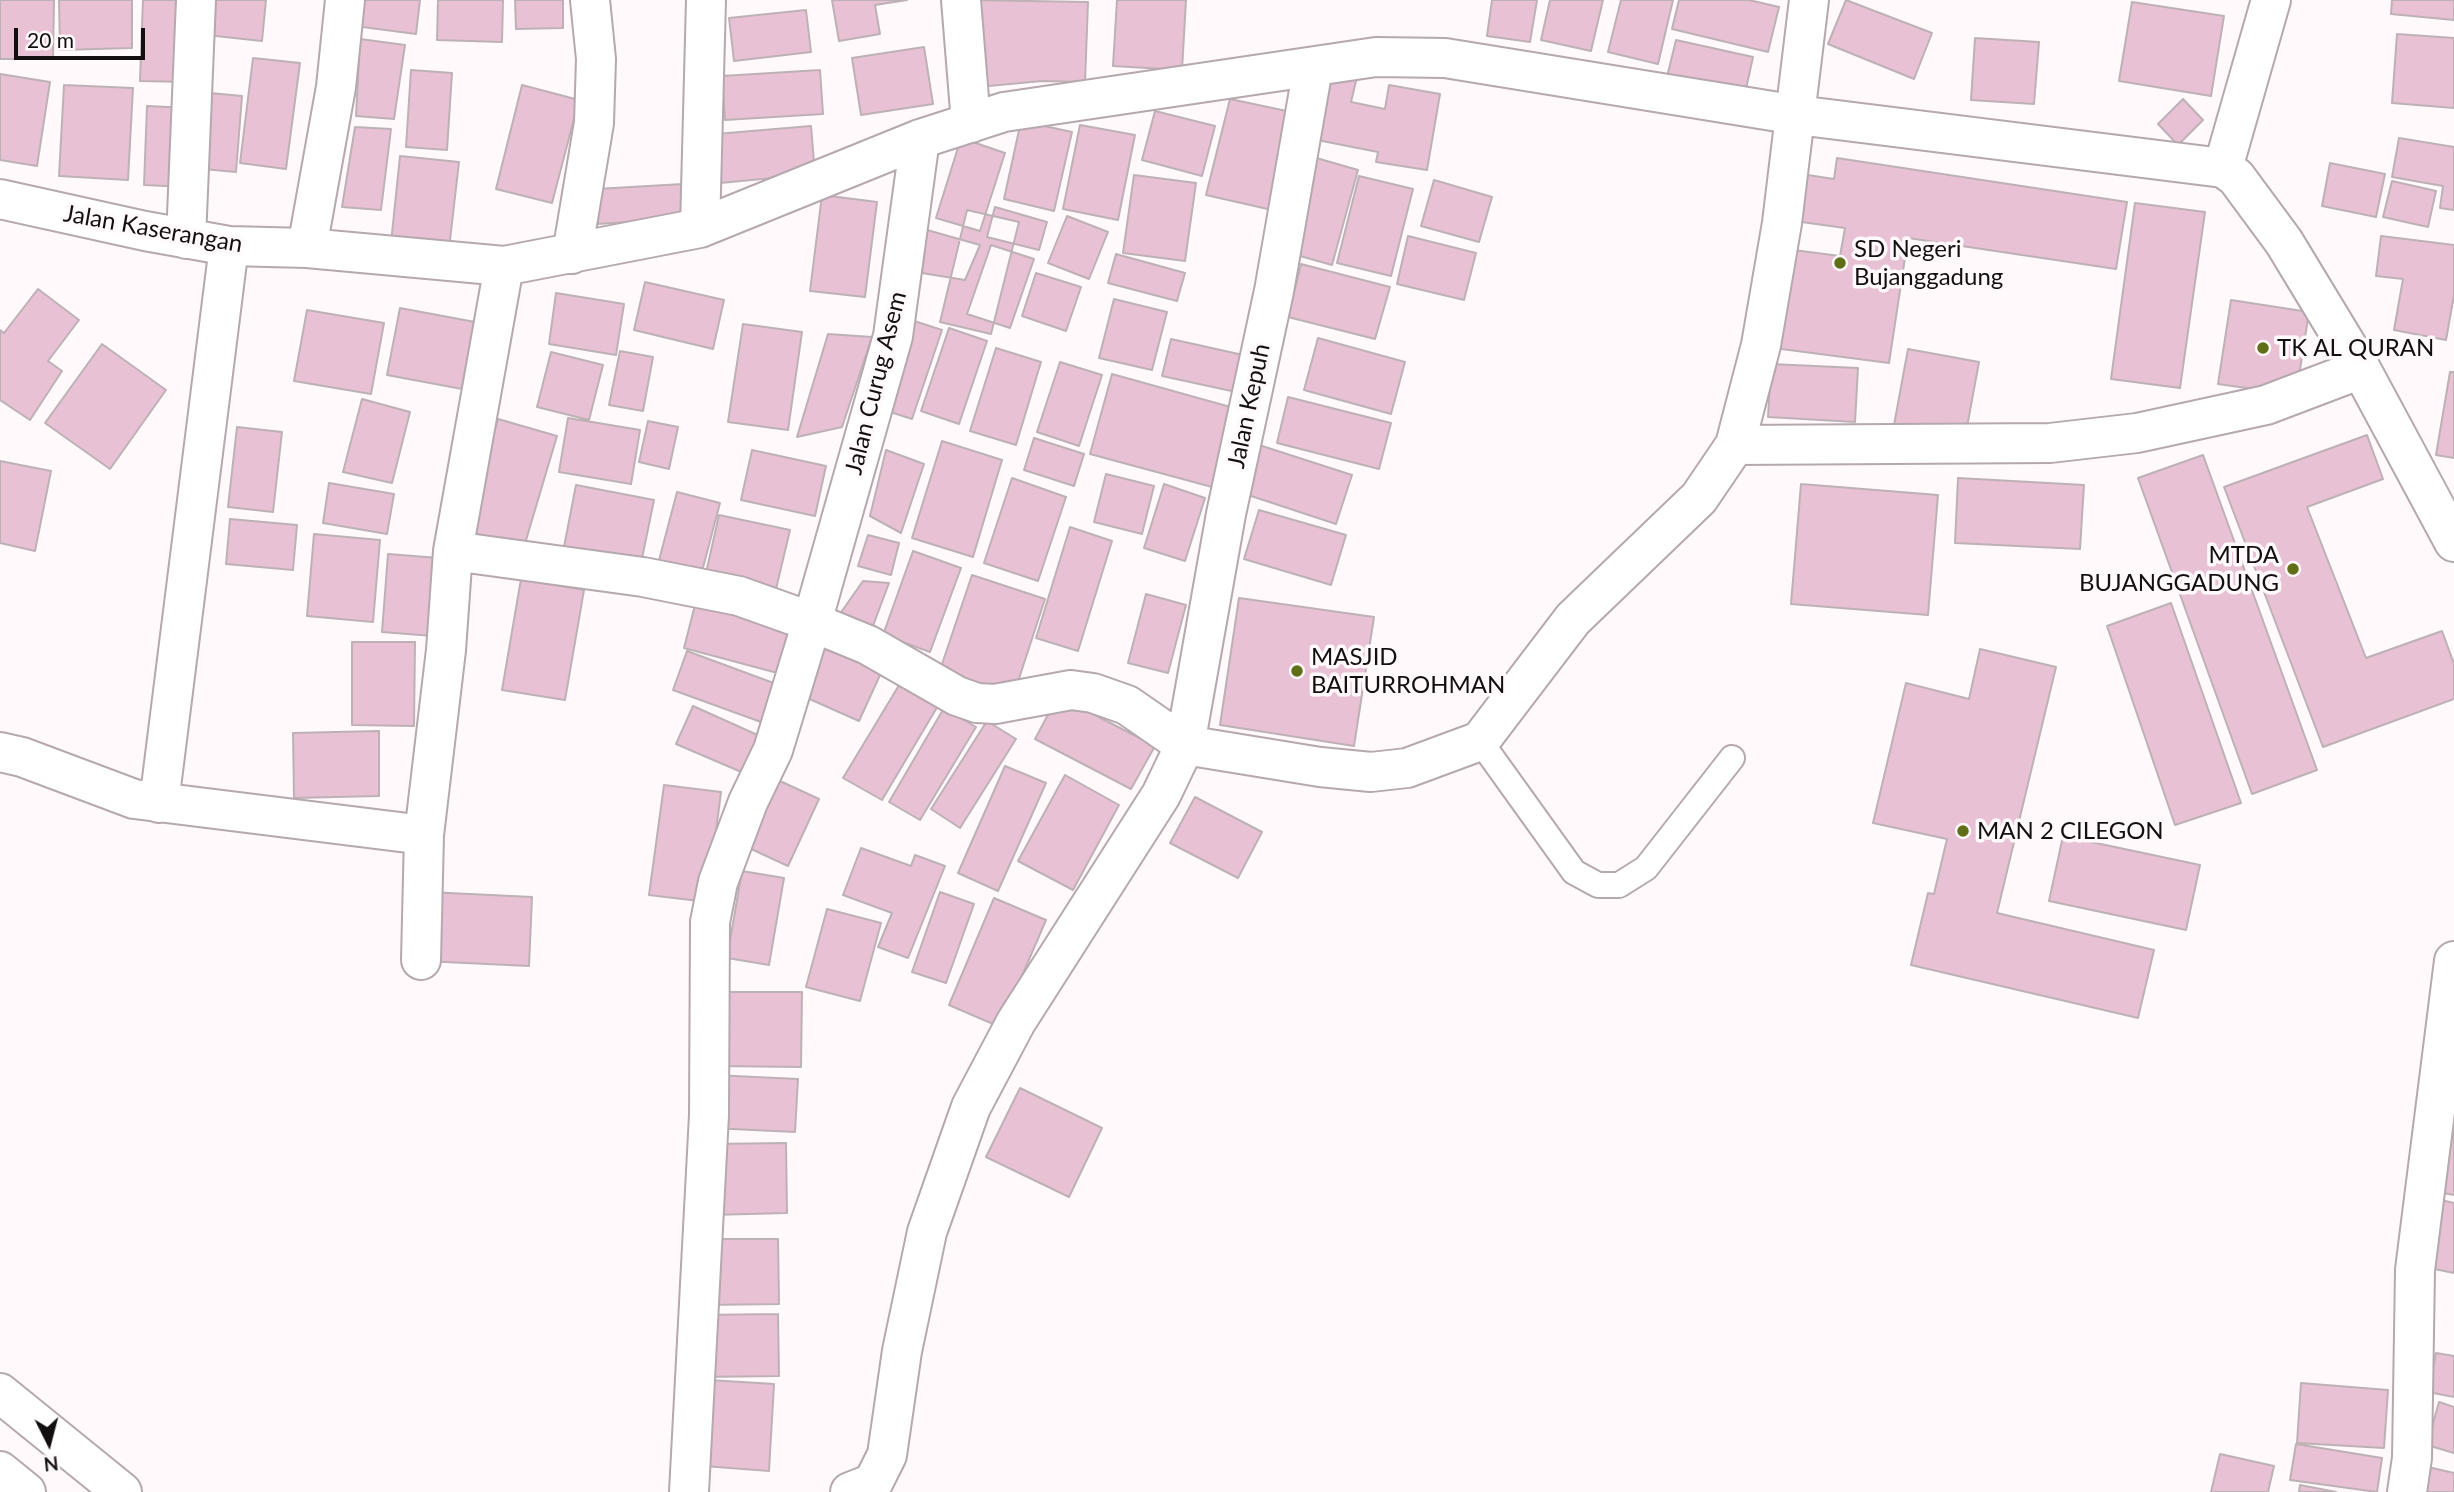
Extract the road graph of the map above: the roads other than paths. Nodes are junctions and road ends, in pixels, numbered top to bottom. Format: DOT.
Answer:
graph roads {
  1 [pos="195,0"];
  2 [pos="345,0"];
  3 [pos="590,0"];
  4 [pos="706,0"];
  5 [pos="961,0"];
  6 [pos="1809,0"];
  7 [pos="2271,0"];
  8 [pos="1314,68"];
  9 [pos="1797,115"];
  10 [pos="971,123"];
  11 [pos="920,139"];
  12 [pos="2222,168"];
  13 [pos="0,199"];
  14 [pos="701,228"];
  15 [pos="186,239"];
  16 [pos="229,246"];
  17 [pos="307,248"];
  18 [pos="572,254"];
  19 [pos="504,265"];
  20 [pos="2361,369"];
  21 [pos="1735,445"];
  22 [pos="2448,522"];
  23 [pos="453,551"];
  24 [pos="812,622"];
  25 [pos="1480,741"];
  26 [pos="1185,745"];
  27 [pos="0,752"];
  28 [pos="1732,758"];
  29 [pos="159,803"];
  30 [pos="424,835"];
  31 [pos="421,960"];
  32 [pos="2454,961"];
  33 [pos="0,1393"];
  34 [pos="0,1471"];
  35 [pos="26,1492"];
  36 [pos="122,1492"];
  37 [pos="689,1492"];
  38 [pos="850,1492"];
  39 [pos="2407,1492"];
  1 -- 15 [label="main road"];
  2 -- 17 [label="main road"];
  3 -- 18 [label="main road"];
  4 -- 14 [label="main road"];
  5 -- 10 [label="main road"];
  6 -- 9 [label="main road"];
  7 -- 12 [label="main road"];
  8 -- 9 [label="main road, Jalan Kaserangan"];
  8 -- 10 [label="main road, Jalan Kaserangan"];
  8 -- 26 [label="main road, Jalan Kepuh"];
  9 -- 12 [label="main road, Jalan Kaserangan"];
  9 -- 21 [label="main road"];
  10 -- 11 [label="main road, Jalan Kaserangan"];
  11 -- 14 [label="main road, Jalan Kaserangan"];
  11 -- 24 [label="main road, Jalan Curug Asem"];
  12 -- 20 [label="main road"];
  13 -- 15 [label="main road, Jalan Kaserangan"];
  14 -- 18 [label="main road, Jalan Kaserangan"];
  15 -- 16 [label="main road, Jalan Kaserangan"];
  16 -- 17 [label="main road, Jalan Kaserangan"];
  16 -- 29 [label="main road"];
  17 -- 19 [label="main road, Jalan Kaserangan"];
  18 -- 19 [label="main road, Jalan Kaserangan"];
  19 -- 23 [label="main road"];
  20 -- 21 [label="main road"];
  20 -- 22 [label="main road"];
  21 -- 25 [label="main road"];
  23 -- 24 [label="main road"];
  23 -- 30 [label="main road"];
  24 -- 26 [label="main road"];
  24 -- 37 [label="main road, Jalan Curug Asem"];
  25 -- 26 [label="main road"];
  25 -- 28 [label="lane"];
  26 -- 38 [label="main road, Jalan Kepuh"];
  27 -- 29 [label="main road"];
  29 -- 30 [label="main road"];
  30 -- 31 [label="main road"];
  32 -- 39 [label="main road"];
  33 -- 36 [label="main road"];
  34 -- 35 [label="main road"];
}
